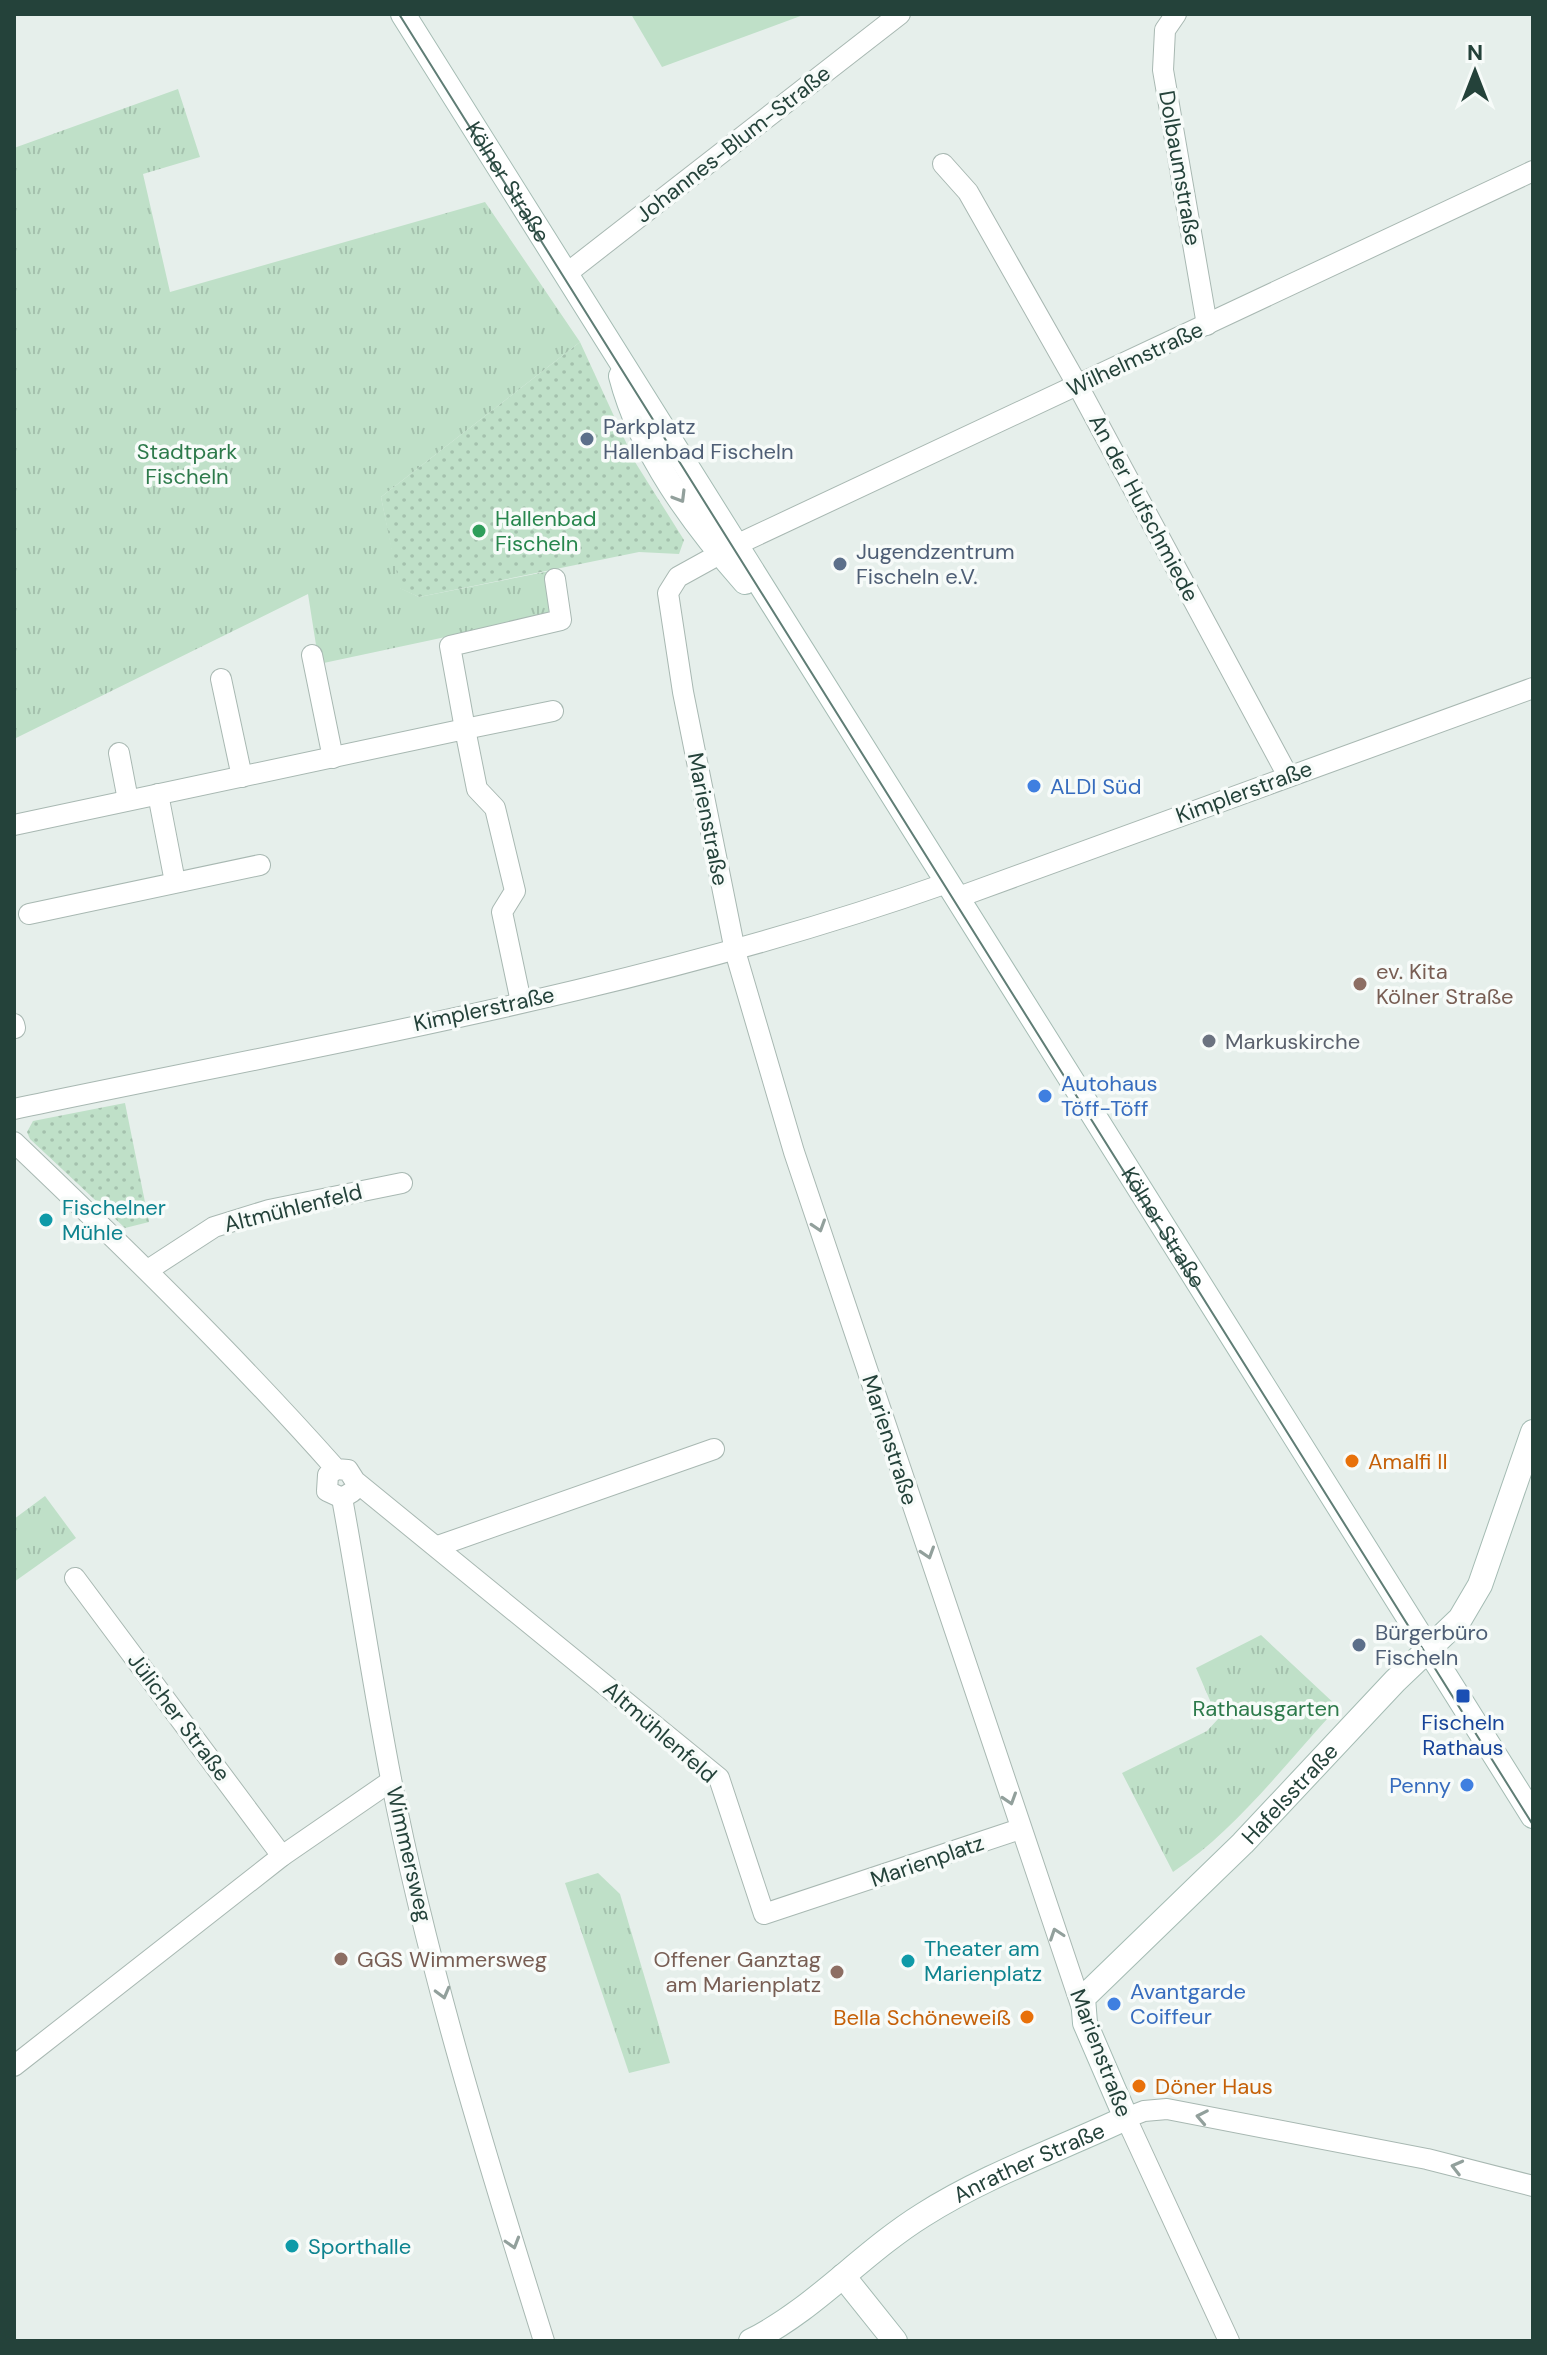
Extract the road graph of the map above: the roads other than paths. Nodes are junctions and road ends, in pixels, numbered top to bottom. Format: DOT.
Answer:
graph roads {
  1 [pos="403,14"];
  2 [pos="900,14"];
  3 [pos="1176,14"];
  4 [pos="943,164"];
  5 [pos="1533,171"];
  6 [pos="566,274"];
  7 [pos="1207,325"];
  8 [pos="1078,386"];
  9 [pos="728,549"];
  10 [pos="555,579"];
  11 [pos="312,655"];
  12 [pos="221,679"];
  13 [pos="1533,688"];
  14 [pos="553,711"];
  15 [pos="465,729"];
  16 [pos="119,753"];
  17 [pos="333,758"];
  18 [pos="1288,776"];
  19 [pos="242,777"];
  20 [pos="158,794"];
  21 [pos="128,800"];
  22 [pos="14,825"];
  23 [pos="260,865"];
  24 [pos="175,882"];
  25 [pos="952,890"];
  26 [pos="29,914"];
  27 [pos="735,951"];
  28 [pos="521,1002"];
  29 [pos="14,1109"];
  30 [pos="14,1142"];
  31 [pos="402,1183"];
  32 [pos="148,1270"];
  33 [pos="1533,1432"];
  34 [pos="714,1449"];
  35 [pos="336,1469"];
  36 [pos="355,1481"];
  37 [pos="342,1498"];
  38 [pos="438,1546"];
  39 [pos="75,1578"];
  40 [pos="1428,1649"];
  41 [pos="391,1781"];
  42 [pos="1533,1816"];
  43 [pos="1020,1829"];
  44 [pos="282,1856"];
  45 [pos="834,1893"];
  46 [pos="1082,2008"];
  47 [pos="14,2066"];
  48 [pos="1126,2118"];
  49 [pos="1533,2186"];
  50 [pos="843,2276"];
  51 [pos="544,2341"];
  52 [pos="751,2341"];
  53 [pos="895,2341"];
  54 [pos="1229,2341"];
  1 -- 6 [label="main road, Kölner Straße"];
  2 -- 6 [label="street, Johannes-Blum-Straße"];
  3 -- 7 [label="street, Dolbaumstraße"];
  4 -- 8 [label="street, An der Hufschmiede"];
  5 -- 7 [label="street, Wilhelmstraße"];
  6 -- 9 [label="main road, Kölner Straße"];
  7 -- 8 [label="street, Wilhelmstraße"];
  8 -- 9 [label="street, Wilhelmstraße"];
  8 -- 18 [label="street, An der Hufschmiede"];
  9 -- 25 [label="main road, Kölner Straße"];
  9 -- 27 [label="street, Marienstraße"];
  10 -- 15 [label="street"];
  11 -- 17 [label="street"];
  12 -- 19 [label="street"];
  13 -- 18 [label="street, Kimplerstraße"];
  14 -- 15 [label="street"];
  15 -- 17 [label="street"];
  15 -- 28 [label="street"];
  16 -- 21 [label="street"];
  17 -- 19 [label="street"];
  18 -- 25 [label="street, Kimplerstraße"];
  19 -- 20 [label="street"];
  20 -- 21 [label="street"];
  20 -- 24 [label="street"];
  21 -- 22 [label="street"];
  23 -- 24 [label="street"];
  24 -- 26 [label="street"];
  25 -- 27 [label="street, Kimplerstraße"];
  25 -- 40 [label="main road, Kölner Straße"];
  27 -- 28 [label="street, Kimplerstraße"];
  27 -- 43 [label="street, Marienstraße, one-way"];
  28 -- 29 [label="street, Kimplerstraße"];
  30 -- 32 [label="street, Altmühlenfeld"];
  31 -- 32 [label="street, Altmühlenfeld"];
  32 -- 35 [label="street, Altmühlenfeld"];
  33 -- 40 [label="main road, Hafelsstraße"];
  34 -- 38 [label="street"];
  35 -- 36 [label="street, Altmühlenfeld"];
  35 -- 37 [label="street"];
  36 -- 37 [label="street"];
  36 -- 38 [label="street, Altmühlenfeld"];
  37 -- 41 [label="street, Wimmersweg"];
  38 -- 45 [label="street, Altmühlenfeld"];
  39 -- 44 [label="street, Jülicher Straße"];
  40 -- 42 [label="main road, Kölner Straße"];
  40 -- 46 [label="main road, Hafelsstraße"];
  41 -- 44 [label="street"];
  41 -- 51 [label="street, Wimmersweg, one-way"];
  43 -- 45 [label="street, Marienplatz"];
  46 -- 43 [label="street, Marienstraße, one-way"];
  44 -- 47 [label="street"];
  46 -- 48 [label="main road, Marienstraße"];
  49 -- 48 [label="street, Anrather Straße, one-way"];
  48 -- 50 [label="main road, Anrather Straße"];
  48 -- 54 [label="street, Marienstraße"];
  50 -- 52 [label="main road, Anrather Straße"];
  50 -- 53 [label="main road"];
}
